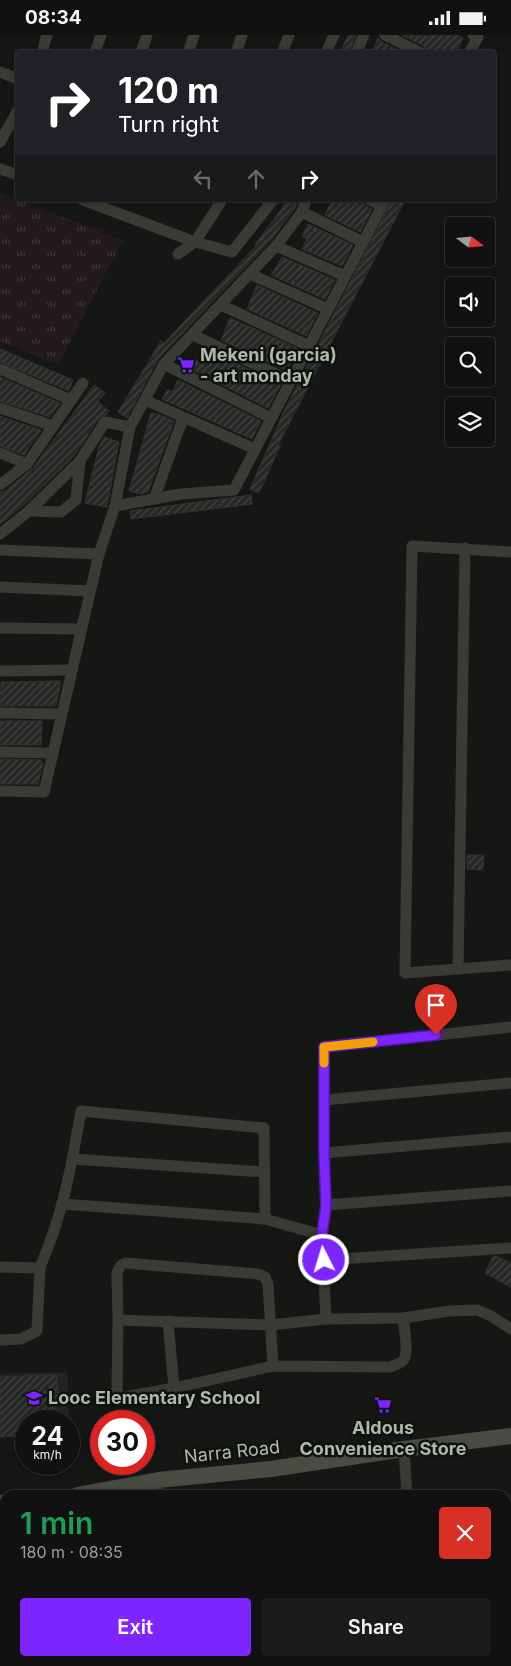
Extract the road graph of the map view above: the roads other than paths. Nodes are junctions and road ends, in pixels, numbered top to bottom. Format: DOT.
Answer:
graph roads {
  1 [pos="47,35"];
  2 [pos="101,35"];
  3 [pos="147,35"];
  4 [pos="194,35"];
  5 [pos="242,35"];
  6 [pos="289,35"];
  7 [pos="334,35"];
  8 [pos="364,35"];
  9 [pos="385,35"];
  10 [pos="473,35"];
  11 [pos="43,50"];
  12 [pos="96,50"];
  13 [pos="142,50"];
  14 [pos="189,50"];
  15 [pos="237,50"];
  16 [pos="283,50"];
  17 [pos="327,50"];
  18 [pos="357,50"];
  19 [pos="415,50"];
  20 [pos="471,50"];
  21 [pos="0,72"];
  22 [pos="15,78"];
  23 [pos="13,126"];
  24 [pos="0,142"];
  25 [pos="0,169"];
  26 [pos="15,174"];
  27 [pos="88,202"];
  28 [pos="217,202"];
  29 [pos="271,202"];
  30 [pos="305,202"];
  31 [pos="383,203"];
  32 [pos="302,212"];
  33 [pos="195,242"];
  34 [pos="363,242"];
  35 [pos="276,246"];
  36 [pos="178,254"];
  37 [pos="250,274"];
  38 [pos="345,276"];
  39 [pos="221,305"];
  40 [pos="328,309"];
  41 [pos="193,335"];
  42 [pos="309,346"];
  43 [pos="164,364"];
  44 [pos="0,369"];
  45 [pos="291,381"];
  46 [pos="83,383"];
  47 [pos="71,399"];
  48 [pos="145,400"];
  49 [pos="0,408"];
  50 [pos="183,418"];
  51 [pos="271,418"];
  52 [pos="53,426"];
  53 [pos="130,427"];
  54 [pos="255,449"];
  55 [pos="0,453"];
  56 [pos="80,461"];
  57 [pos="27,463"];
  58 [pos="0,485"];
  59 [pos="154,499"];
  60 [pos="115,506"];
  61 [pos="29,511"];
  62 [pos="0,534"];
  63 [pos="465,549"];
  64 [pos="0,550"];
  65 [pos="511,552"];
  66 [pos="99,554"];
  67 [pos="0,587"];
  68 [pos="90,591"];
  69 [pos="0,628"];
  70 [pos="82,629"];
  71 [pos="72,670"];
  72 [pos="0,671"];
  73 [pos="0,713"];
  74 [pos="62,714"];
  75 [pos="0,752"];
  76 [pos="52,753"];
  77 [pos="0,791"];
  78 [pos="511,965"];
  79 [pos="458,969"];
  80 [pos="511,1027"];
  81 [pos="511,1083"];
  82 [pos="324,1100"];
  83 [pos="511,1137"];
  84 [pos="324,1153"];
  85 [pos="73,1159"];
  86 [pos="265,1172"];
  87 [pos="511,1191"];
  88 [pos="62,1205"];
  89 [pos="326,1205"];
  90 [pos="265,1219"];
  91 [pos="322,1235"];
  92 [pos="507,1250"];
  93 [pos="324,1260"];
  94 [pos="0,1267"];
  95 [pos="40,1268"];
  96 [pos="403,1318"];
  97 [pos="326,1319"];
  98 [pos="118,1321"];
  99 [pos="168,1321"];
  100 [pos="271,1325"];
  101 [pos="511,1329"];
  102 [pos="0,1340"];
  103 [pos="273,1366"];
  104 [pos="174,1388"];
  105 [pos="511,1436"];
  106 [pos="404,1449"];
  107 [pos="158,1488"];
  108 [pos="135,1490"];
  109 [pos="407,1490"];
  1 -- 11 [label="street"];
  2 -- 12 [label="street"];
  3 -- 13 [label="street"];
  4 -- 14 [label="street"];
  5 -- 15 [label="street"];
  6 -- 16 [label="street"];
  7 -- 17 [label="street"];
  8 -- 18 [label="street"];
  9 -- 19 [label="street"];
  10 -- 20 [label="street"];
  21 -- 22 [label="street"];
  23 -- 24 [label="street"];
  25 -- 26 [label="street"];
  27 -- 33 [label="street"];
  28 -- 33 [label="street"];
  29 -- 33 [label="street"];
  30 -- 32 [label="street"];
  31 -- 34 [label="street"];
  32 -- 34 [label="street"];
  32 -- 35 [label="street"];
  33 -- 36 [label="street"];
  34 -- 38 [label="street"];
  35 -- 37 [label="street"];
  35 -- 38 [label="street"];
  37 -- 39 [label="street"];
  37 -- 40 [label="street"];
  38 -- 40 [label="street"];
  39 -- 41 [label="street"];
  39 -- 42 [label="street"];
  40 -- 42 [label="street"];
  41 -- 43 [label="street"];
  41 -- 45 [label="street"];
  42 -- 45 [label="street"];
  43 -- 48 [label="street"];
  43 -- 51 [label="street"];
  44 -- 47 [label="street"];
  45 -- 51 [label="street"];
  46 -- 47 [label="street"];
  47 -- 52 [label="street"];
  48 -- 50 [label="street"];
  48 -- 53 [label="street"];
  49 -- 52 [label="street"];
  50 -- 54 [label="street"];
  50 -- 59 [label="street"];
  51 -- 54 [label="street"];
  52 -- 57 [label="street"];
  53 -- 56 [label="street"];
  53 -- 60 [label="street"];
  54 -- 59 [label="street"];
  55 -- 57 [label="street"];
  56 -- 61 [label="street"];
  56 -- 61 [label="street"];
  57 -- 58 [label="street"];
  59 -- 60 [label="street"];
  60 -- 66 [label="street"];
  61 -- 62 [label="street"];
  63 -- 65 [label="street"];
  63 -- 79 [label="street"];
  63 -- 79 [label="street"];
  64 -- 66 [label="street"];
  66 -- 68 [label="street"];
  67 -- 68 [label="street"];
  68 -- 70 [label="street"];
  69 -- 70 [label="street"];
  70 -- 71 [label="street"];
  71 -- 72 [label="street"];
  71 -- 74 [label="street"];
  73 -- 74 [label="street"];
  74 -- 76 [label="street"];
  75 -- 76 [label="street"];
  76 -- 77 [label="street"];
  78 -- 79 [label="street"];
  80 -- 82 [label="street"];
  81 -- 82 [label="street"];
  82 -- 84 [label="street"];
  83 -- 84 [label="street"];
  84 -- 89 [label="street"];
  85 -- 86 [label="street"];
  85 -- 86 [label="street"];
  85 -- 88 [label="street"];
  86 -- 90 [label="street"];
  87 -- 89 [label="street"];
  88 -- 90 [label="street"];
  88 -- 95 [label="street"];
  89 -- 91 [label="street"];
  90 -- 91 [label="street"];
  91 -- 93 [label="street"];
  92 -- 93 [label="street"];
  93 -- 97 [label="street"];
  94 -- 95 [label="street"];
  95 -- 102 [label="street"];
  96 -- 97 [label="street"];
  96 -- 101 [label="street"];
  96 -- 103 [label="street"];
  97 -- 100 [label="street"];
  98 -- 99 [label="street"];
  98 -- 100 [label="street"];
  98 -- 104 [label="street"];
  99 -- 100 [label="street"];
  99 -- 104 [label="street"];
  100 -- 103 [label="street"];
  103 -- 104 [label="street"];
  105 -- 106 [label="main road, Narra Road"];
  106 -- 107 [label="main road, Narra Road"];
  106 -- 109 [label="street"];
  107 -- 108 [label="main road, Narra Road"];
}
